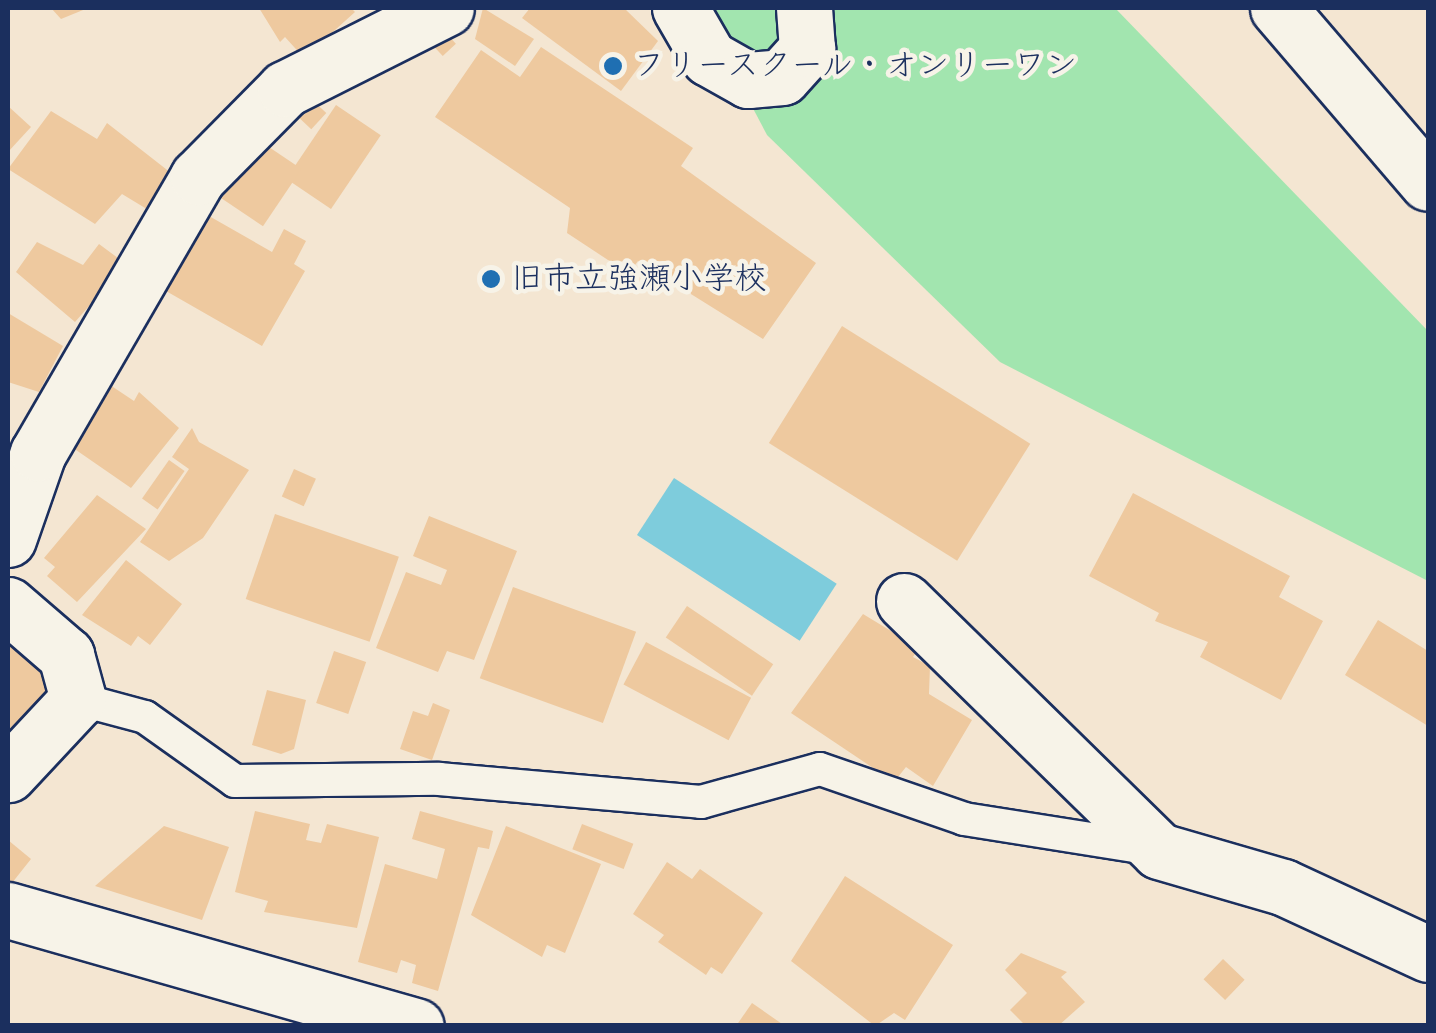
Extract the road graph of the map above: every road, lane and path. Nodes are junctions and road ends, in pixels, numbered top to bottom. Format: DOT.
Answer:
graph roads {
  1 [pos="446,8"];
  2 [pos="680,8"];
  3 [pos="804,8"];
  4 [pos="1278,8"];
  5 [pos="1328,8"];
  6 [pos="1428,130"];
  7 [pos="1428,182"];
  8 [pos="8,539"];
  9 [pos="904,601"];
  10 [pos="8,604"];
  11 [pos="78,698"];
  12 [pos="8,774"];
  13 [pos="1159,850"];
  14 [pos="8,910"];
  15 [pos="1428,954"];
  16 [pos="416,1026"];
  1 -- 8 [label="main road"];
  2 -- 3 [label="main road"];
  4 -- 7 [label="main road"];
  5 -- 6 [label="main road"];
  9 -- 13 [label="main road"];
  10 -- 11 [label="main road"];
  11 -- 12 [label="main road"];
  11 -- 13 [label="lane"];
  13 -- 15 [label="main road"];
  14 -- 16 [label="main road"];
}
